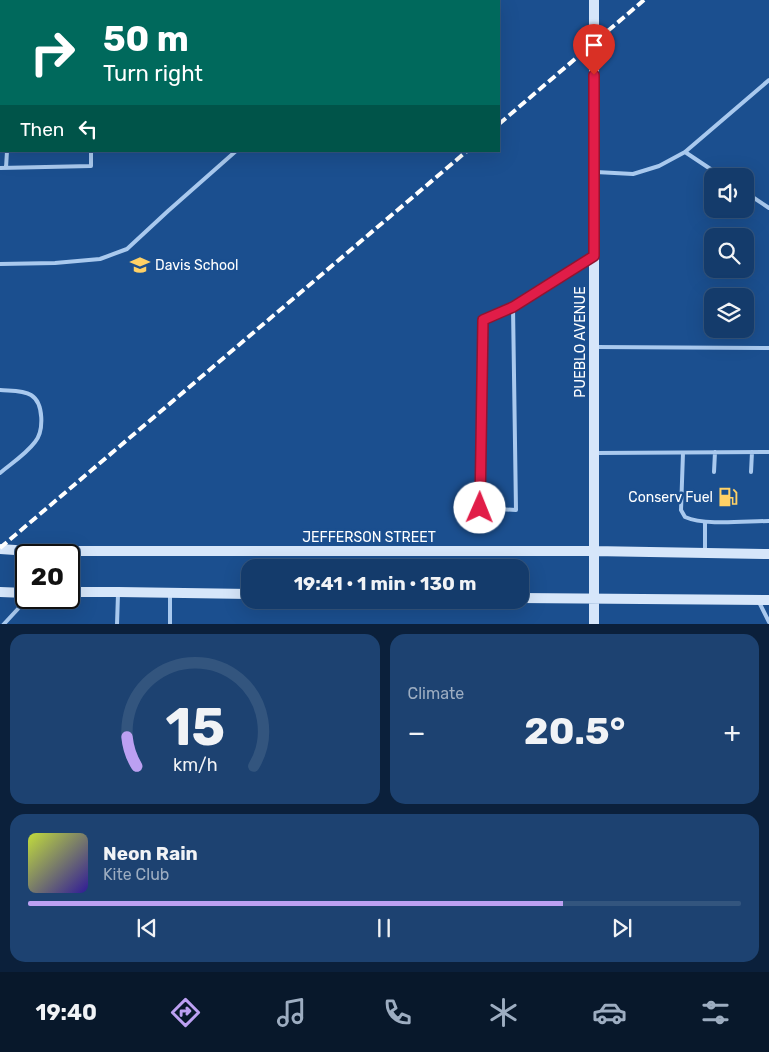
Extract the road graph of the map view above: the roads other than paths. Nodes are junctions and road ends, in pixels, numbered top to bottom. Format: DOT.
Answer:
graph roads {
  1 [pos="594,0"];
  2 [pos="769,80"];
  3 [pos="7,152"];
  4 [pos="91,152"];
  5 [pos="235,152"];
  6 [pos="685,152"];
  7 [pos="0,168"];
  8 [pos="6,168"];
  9 [pos="709,168"];
  10 [pos="594,172"];
  11 [pos="754,198"];
  12 [pos="769,208"];
  13 [pos="594,256"];
  14 [pos="0,264"];
  15 [pos="513,307"];
  16 [pos="594,347"];
  17 [pos="769,348"];
  18 [pos="0,390"];
  19 [pos="715,452"];
  20 [pos="752,452"];
  21 [pos="769,452"];
  22 [pos="594,453"];
  23 [pos="683,453"];
  24 [pos="714,472"];
  25 [pos="751,472"];
  26 [pos="0,473"];
  27 [pos="769,521"];
  28 [pos="705,522"];
  29 [pos="0,549"];
  30 [pos="593,550"];
  31 [pos="705,553"];
  32 [pos="769,554"];
  33 [pos="0,592"];
  34 [pos="80,592"];
  35 [pos="118,592"];
  36 [pos="15,593"];
  37 [pos="170,593"];
  38 [pos="241,594"];
  39 [pos="529,598"];
  40 [pos="594,599"];
  41 [pos="758,600"];
  42 [pos="769,600"];
  43 [pos="17,609"];
  44 [pos="769,622"];
  45 [pos="3,624"];
  46 [pos="117,624"];
  47 [pos="170,624"];
  48 [pos="594,624"];
  1 -- 10 [label="main road, PUEBLO AVENUE"];
  2 -- 6 [label="lane"];
  3 -- 8 [label="lane"];
  4 -- 8 [label="lane"];
  5 -- 14 [label="lane"];
  6 -- 9 [label="lane"];
  6 -- 10 [label="lane"];
  7 -- 8 [label="lane"];
  10 -- 13 [label="main road, PUEBLO AVENUE"];
  11 -- 12 [label="lane"];
  13 -- 15 [label="lane"];
  13 -- 16 [label="main road, PUEBLO AVENUE"];
  15 -- 15 [label="lane"];
  16 -- 17 [label="lane"];
  16 -- 22 [label="main road, PUEBLO AVENUE"];
  18 -- 26 [label="lane"];
  19 -- 20 [label="lane"];
  19 -- 23 [label="lane"];
  19 -- 24 [label="lane"];
  20 -- 21 [label="lane"];
  20 -- 25 [label="lane"];
  22 -- 23 [label="lane"];
  22 -- 30 [label="main road, PUEBLO AVENUE"];
  23 -- 28 [label="lane"];
  27 -- 28 [label="lane"];
  28 -- 31 [label="lane"];
  29 -- 30 [label="main road, JEFFERSON STREET"];
  30 -- 31 [label="main road, JEFFERSON STREET"];
  30 -- 40 [label="main road, PUEBLO AVENUE"];
  31 -- 32 [label="main road, JEFFERSON STREET"];
  33 -- 36 [label="main road"];
  34 -- 35 [label="main road"];
  35 -- 37 [label="main road"];
  35 -- 46 [label="lane"];
  37 -- 38 [label="main road"];
  37 -- 47 [label="lane"];
  39 -- 40 [label="main road"];
  40 -- 41 [label="main road"];
  40 -- 48 [label="main road, PUEBLO AVENUE"];
  41 -- 42 [label="main road"];
  41 -- 44 [label="lane"];
  43 -- 45 [label="lane"];
}
